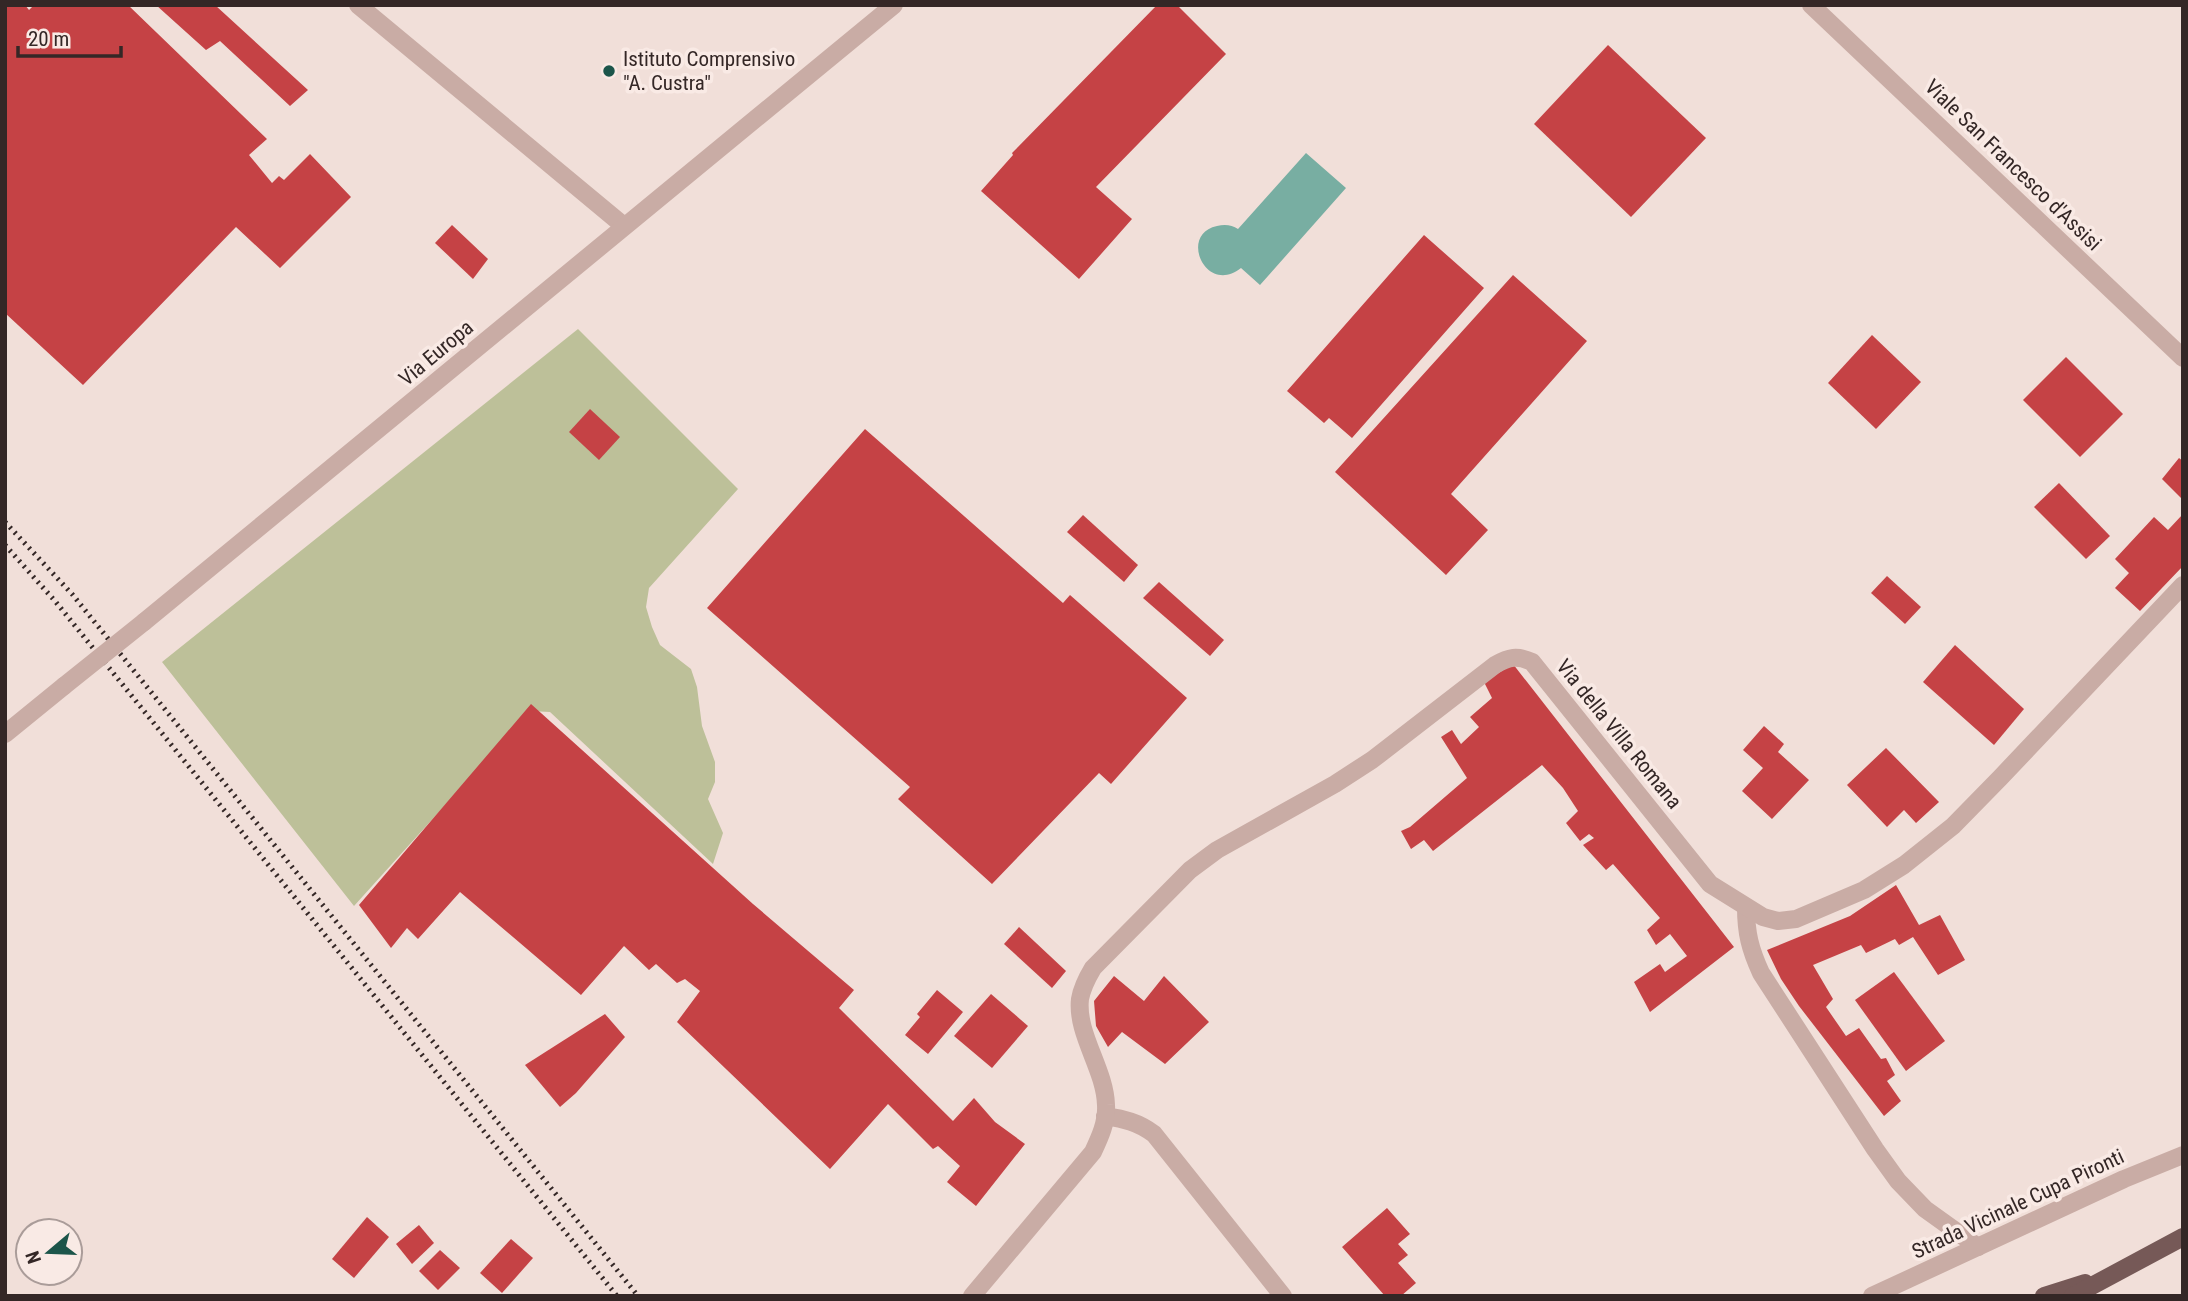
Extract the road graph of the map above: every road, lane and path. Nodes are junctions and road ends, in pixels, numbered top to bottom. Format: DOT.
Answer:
graph roads {
  1 [pos="358,5"];
  2 [pos="894,5"];
  3 [pos="1811,5"];
  4 [pos="624,226"];
  5 [pos="2183,358"];
  6 [pos="2183,584"];
  7 [pos="5,734"];
  8 [pos="1746,907"];
  9 [pos="1105,1116"];
  10 [pos="2183,1155"];
  11 [pos="2183,1237"];
  12 [pos="1978,1247"];
  13 [pos="2109,1276"];
  14 [pos="972,1296"];
  15 [pos="1283,1296"];
  16 [pos="1872,1296"];
  17 [pos="2044,1296"];
  18 [pos="2073,1296"];
  1 -- 4 [label="street"];
  2 -- 4 [label="street, Via Europa"];
  3 -- 5 [label="street, Viale San Francesco d'Assisi"];
  4 -- 7 [label="street, Via Europa, bridge"];
  6 -- 8 [label="street, Via della Villa Romana"];
  8 -- 9 [label="street, Via della Villa Romana"];
  8 -- 12 [label="street"];
  9 -- 14 [label="street, Via della Villa Romana"];
  9 -- 15 [label="street"];
  10 -- 12 [label="street, Strada Vicinale Cupa Pironti"];
  11 -- 13 [label="main road"];
  12 -- 16 [label="street, Strada Vicinale Cupa Pironti"];
  13 -- 17 [label="main road"];
  13 -- 18 [label="main road"];
}
